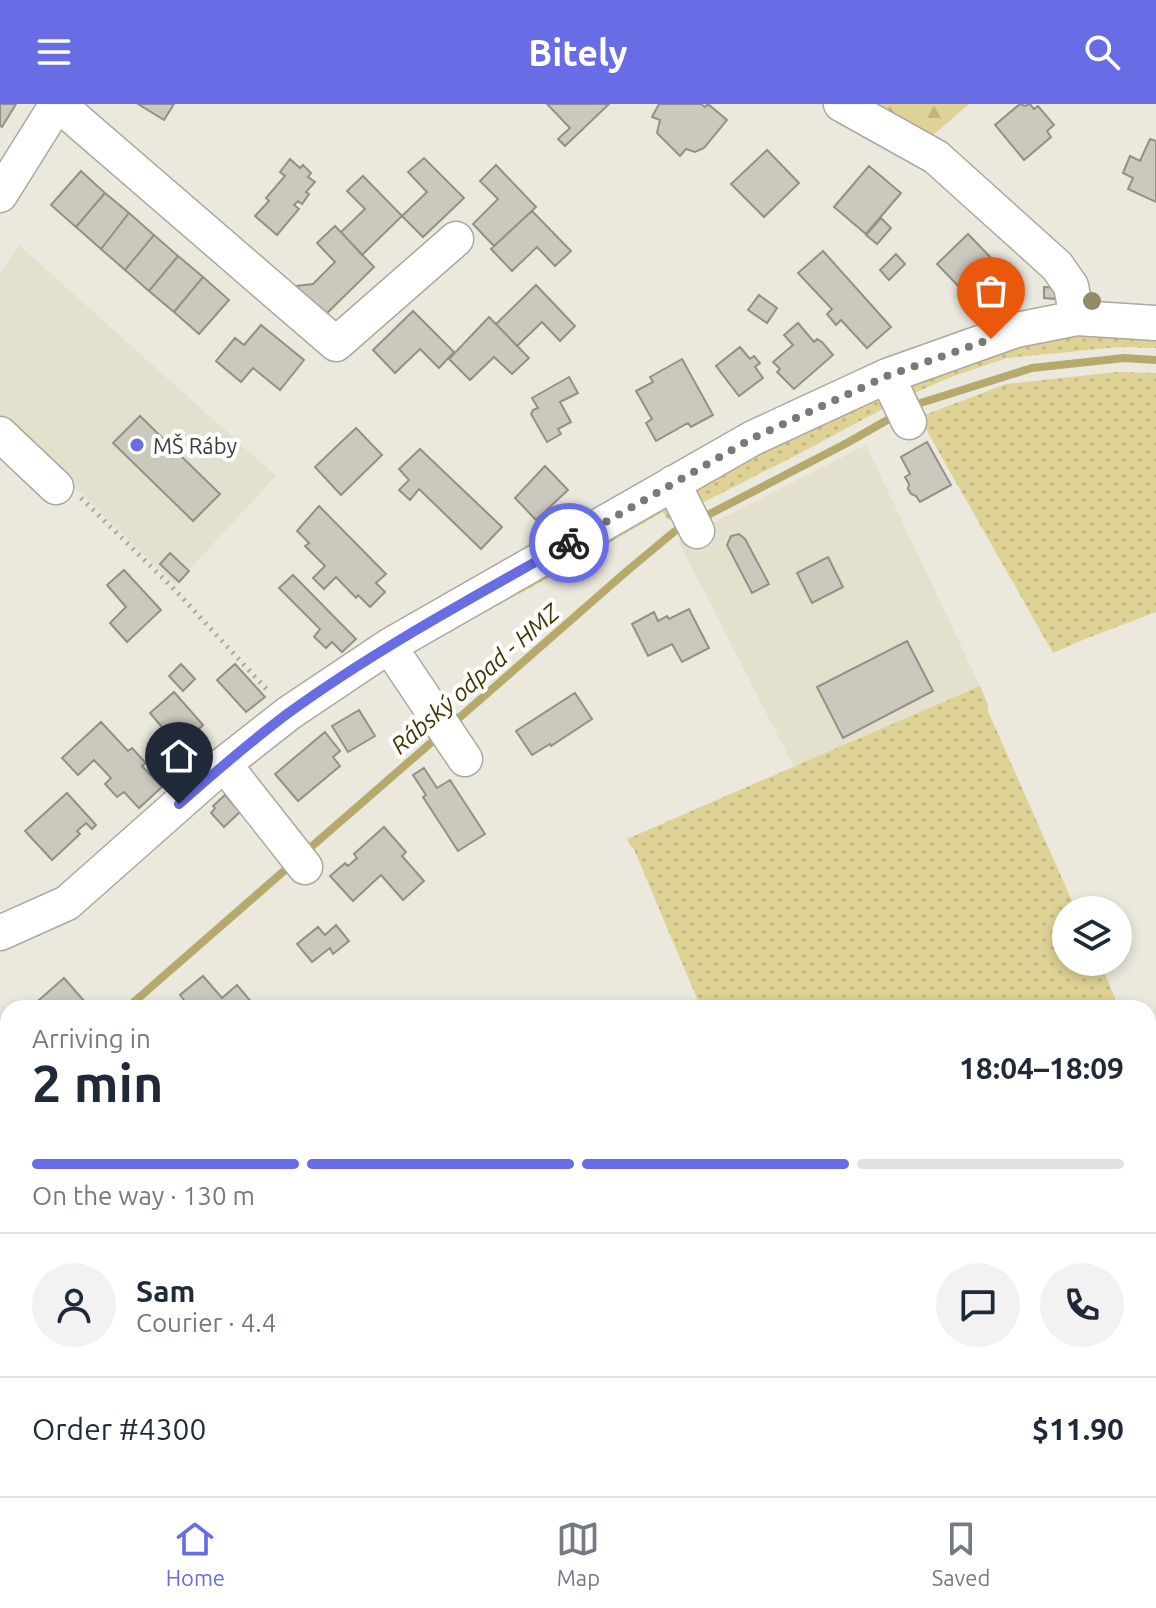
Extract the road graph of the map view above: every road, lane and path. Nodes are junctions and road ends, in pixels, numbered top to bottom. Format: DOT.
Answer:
graph roads {
  1 [pos="58,104"];
  2 [pos="841,104"];
  3 [pos="0,195"];
  4 [pos="456,239"];
  5 [pos="1077,318"];
  6 [pos="1156,323"];
  7 [pos="0,434"];
  8 [pos="50,480"];
  9 [pos="389,646"];
  10 [pos="289,713"];
  11 [pos="460,751"];
  12 [pos="224,764"];
  13 [pos="296,855"];
  14 [pos="0,933"];
  1 -- 3 [label="street"];
  1 -- 4 [label="street"];
  2 -- 5 [label="street"];
  5 -- 6 [label="street"];
  5 -- 9 [label="street"];
  7 -- 8 [label="street"];
  8 -- 10 [label="path"];
  9 -- 10 [label="street"];
  9 -- 11 [label="street"];
  10 -- 12 [label="street"];
  12 -- 13 [label="street"];
  12 -- 14 [label="street"];
}
